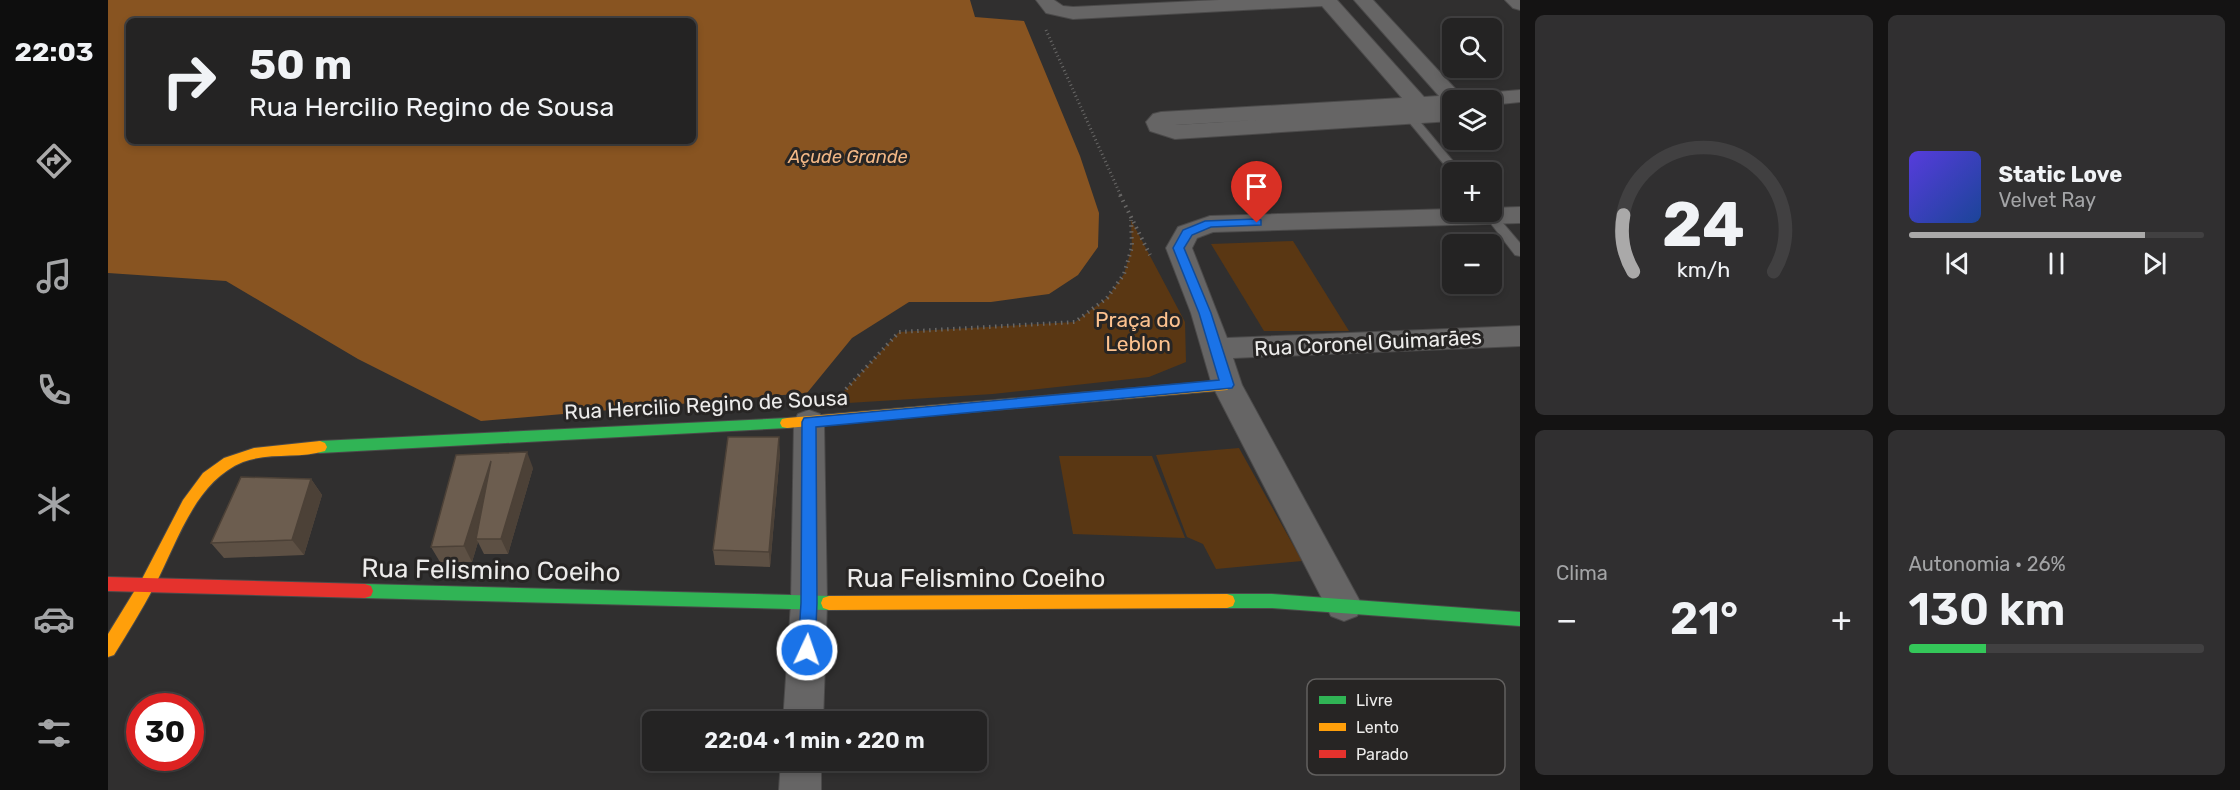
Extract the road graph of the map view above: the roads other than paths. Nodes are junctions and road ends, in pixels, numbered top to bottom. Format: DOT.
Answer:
graph roads {
  1 [pos="1327,0"];
  2 [pos="1363,0"];
  3 [pos="1514,0"];
  4 [pos="1520,4"];
  5 [pos="1044,8"];
  6 [pos="1443,90"];
  7 [pos="1520,96"];
  8 [pos="1502,97"];
  9 [pos="1442,104"];
  10 [pos="1414,110"];
  11 [pos="1520,111"];
  12 [pos="1502,112"];
  13 [pos="1442,113"];
  14 [pos="1449,162"];
  15 [pos="1502,214"];
  16 [pos="1520,215"];
  17 [pos="1442,216"];
  18 [pos="1496,222"];
  19 [pos="1520,252"];
  20 [pos="1520,336"];
  21 [pos="1216,349"];
  22 [pos="1227,385"];
  23 [pos="809,422"];
  24 [pos="108,584"];
  25 [pos="147,585"];
  26 [pos="809,603"];
  27 [pos="1344,605"];
  28 [pos="1520,619"];
  29 [pos="108,649"];
  30 [pos="804,711"];
  31 [pos="801,771"];
  32 [pos="800,790"];
  1 -- 5 [label="street"];
  1 -- 10 [label="street"];
  2 -- 6 [label="street"];
  3 -- 4 [label="street"];
  7 -- 8 [label="street"];
  9 -- 10 [label="street"];
  10 -- 10 [label="street"];
  10 -- 13 [label="street"];
  10 -- 14 [label="lane"];
  11 -- 12 [label="street"];
  15 -- 16 [label="street"];
  17 -- 21 [label="street"];
  18 -- 19 [label="lane"];
  20 -- 21 [label="street, Rua Coronel Guimarāes"];
  21 -- 22 [label="street"];
  22 -- 23 [label="street, Rua Hercilio Regino de Sousa"];
  22 -- 27 [label="street"];
  23 -- 25 [label="street, Rua Hercilio Regino de Sousa"];
  23 -- 26 [label="street"];
  24 -- 25 [label="street, Rua Felismino Coeiho"];
  25 -- 26 [label="street, Rua Felismino Coeiho"];
  25 -- 29 [label="street, Rua Hercilio Regino de Sousa"];
  26 -- 27 [label="street, Rua Felismino Coeiho"];
  26 -- 30 [label="street"];
  27 -- 28 [label="street, Rua Felismino Coeiho"];
  31 -- 32 [label="street"];
}
